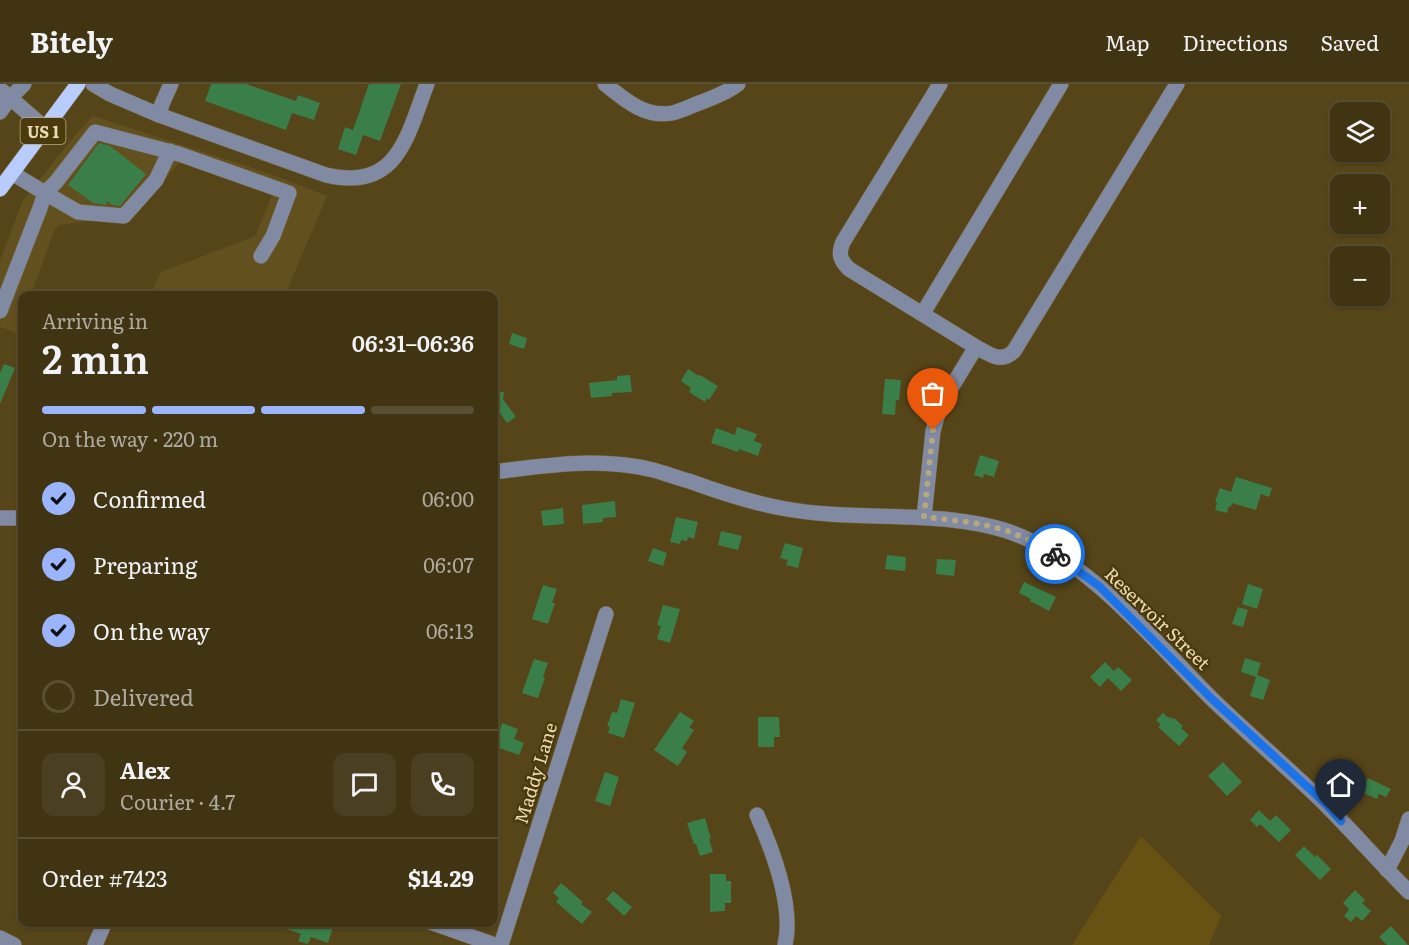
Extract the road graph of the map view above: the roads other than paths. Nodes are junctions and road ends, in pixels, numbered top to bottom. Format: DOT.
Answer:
graph roads {
  1 [pos="24,84"];
  2 [pos="78,84"];
  3 [pos="93,84"];
  4 [pos="171,84"];
  5 [pos="427,84"];
  6 [pos="605,84"];
  7 [pos="738,84"];
  8 [pos="940,84"];
  9 [pos="1061,84"];
  10 [pos="1177,84"];
  11 [pos="5,93"];
  12 [pos="0,112"];
  13 [pos="159,115"];
  14 [pos="45,128"];
  15 [pos="170,151"];
  16 [pos="12,173"];
  17 [pos="0,189"];
  18 [pos="45,193"];
  19 [pos="261,256"];
  20 [pos="0,311"];
  21 [pos="923,313"];
  22 [pos="976,347"];
  23 [pos="498,472"];
  24 [pos="924,517"];
  25 [pos="0,518"];
  26 [pos="18,518"];
  27 [pos="606,614"];
  28 [pos="757,815"];
  29 [pos="1409,819"];
  30 [pos="1387,870"];
  31 [pos="1409,892"];
  32 [pos="103,927"];
  33 [pos="444,927"];
  34 [pos="0,938"];
  35 [pos="14,945"];
  36 [pos="94,945"];
  37 [pos="495,945"];
  38 [pos="501,945"];
  39 [pos="785,945"];
  1 -- 11 [label="street"];
  2 -- 14 [label="main road, US 1"];
  3 -- 13 [label="street"];
  4 -- 13 [label="street"];
  5 -- 13 [label="street"];
  6 -- 7 [label="street"];
  8 -- 21 [label="street"];
  9 -- 21 [label="street"];
  10 -- 22 [label="street"];
  11 -- 12 [label="street"];
  11 -- 14 [label="street"];
  14 -- 16 [label="main road, US 1"];
  15 -- 18 [label="street"];
  15 -- 18 [label="street"];
  15 -- 19 [label="street"];
  16 -- 17 [label="main road, US 1"];
  16 -- 18 [label="street"];
  18 -- 20 [label="street"];
  21 -- 22 [label="street"];
  22 -- 24 [label="street"];
  23 -- 24 [label="street, Reservoir Street"];
  24 -- 30 [label="street, Reservoir Street"];
  25 -- 26 [label="street"];
  27 -- 38 [label="street, Maddy Lane"];
  28 -- 39 [label="street"];
  29 -- 30 [label="street"];
  30 -- 31 [label="street, Reservoir Street"];
  32 -- 36 [label="street"];
  33 -- 37 [label="street"];
  34 -- 35 [label="street"];
}
